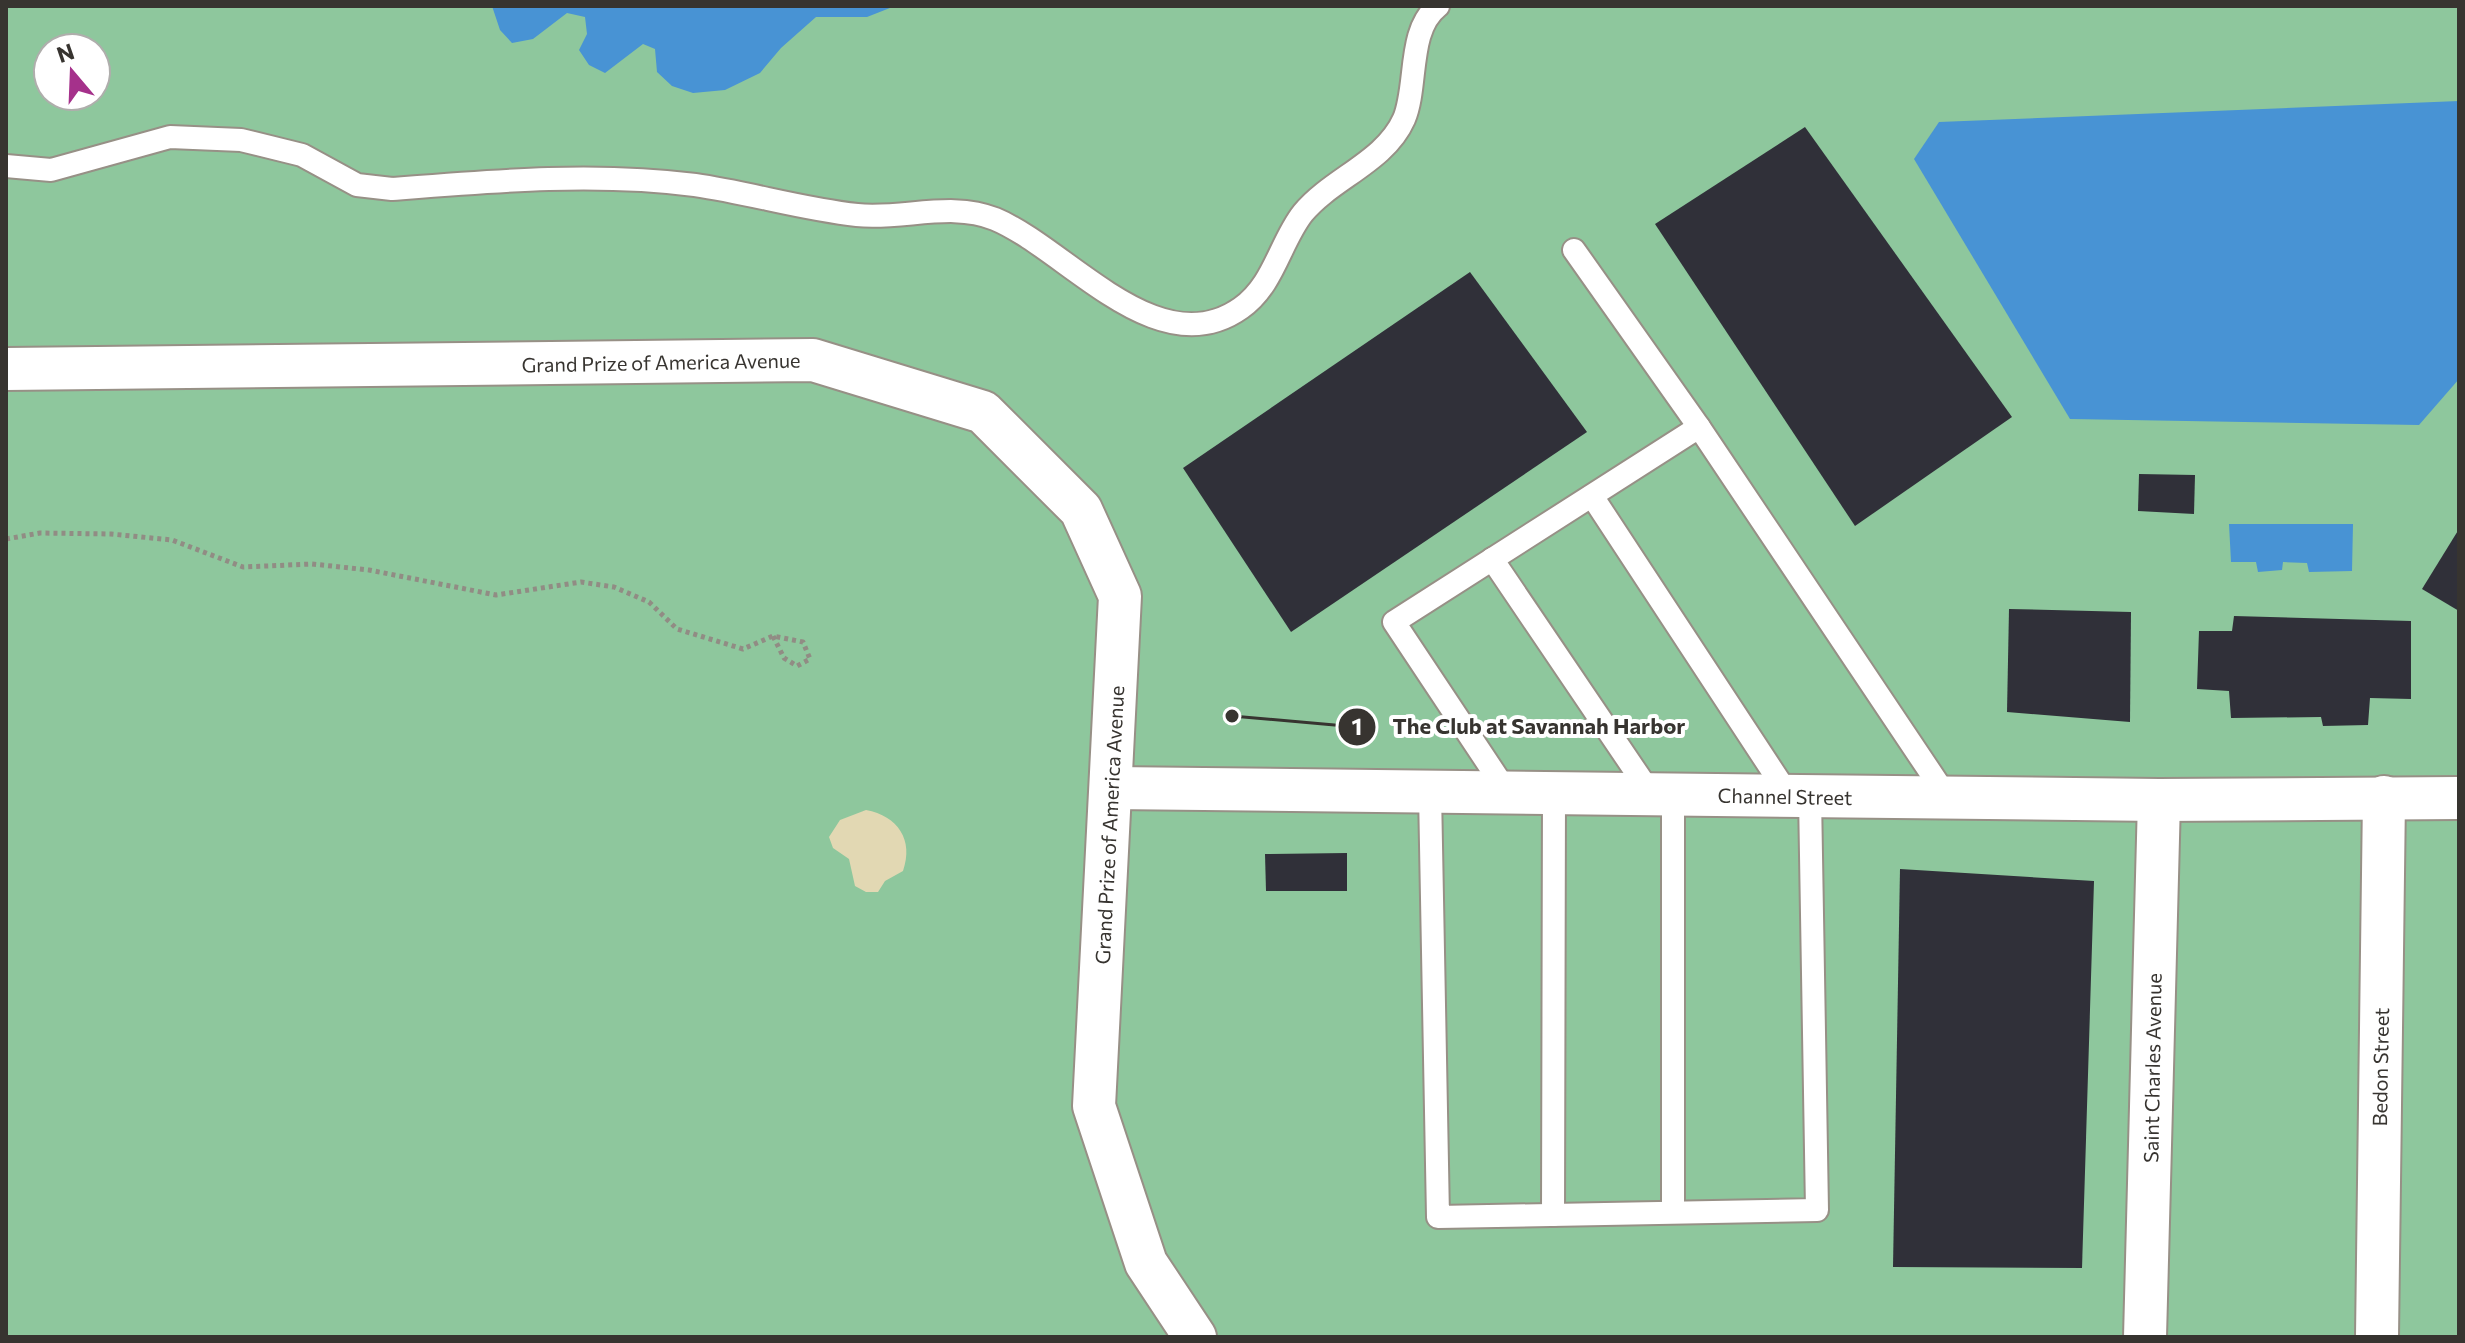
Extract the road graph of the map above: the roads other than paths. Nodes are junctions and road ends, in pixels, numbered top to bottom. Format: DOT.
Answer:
graph roads {
  1 [pos="1438,6"];
  2 [pos="6,166"];
  3 [pos="1574,250"];
  4 [pos="6,369"];
  5 [pos="1699,427"];
  6 [pos="1592,496"];
  7 [pos="1492,559"];
  8 [pos="1112,788"];
  9 [pos="1430,792"];
  10 [pos="1507,792"];
  11 [pos="1554,793"];
  12 [pos="1662,794"];
  13 [pos="1800,796"];
  14 [pos="1947,797"];
  15 [pos="2384,797"];
  16 [pos="2459,798"];
  17 [pos="2159,800"];
  18 [pos="1673,1212"];
  19 [pos="1553,1215"];
  20 [pos="1195,1337"];
  21 [pos="2145,1337"];
  22 [pos="2377,1337"];
  1 -- 2 [label="lane"];
  3 -- 5 [label="lane"];
  4 -- 8 [label="street, Grand Prize of America Avenue"];
  5 -- 6 [label="lane"];
  5 -- 14 [label="lane"];
  6 -- 7 [label="lane"];
  6 -- 13 [label="lane"];
  7 -- 10 [label="lane"];
  7 -- 12 [label="lane"];
  8 -- 9 [label="street, Channel Street"];
  8 -- 20 [label="street, Grand Prize of America Avenue"];
  9 -- 10 [label="street, Channel Street"];
  9 -- 19 [label="lane"];
  10 -- 11 [label="street, Channel Street"];
  11 -- 12 [label="street, Channel Street"];
  11 -- 19 [label="lane"];
  12 -- 13 [label="street, Channel Street"];
  12 -- 18 [label="lane"];
  13 -- 14 [label="street, Channel Street"];
  13 -- 18 [label="lane"];
  14 -- 17 [label="street, Channel Street"];
  15 -- 16 [label="street, Channel Street"];
  15 -- 17 [label="street, Channel Street"];
  15 -- 22 [label="street, Bedon Street"];
  17 -- 21 [label="street, Saint Charles Avenue"];
  18 -- 19 [label="lane"];
}
